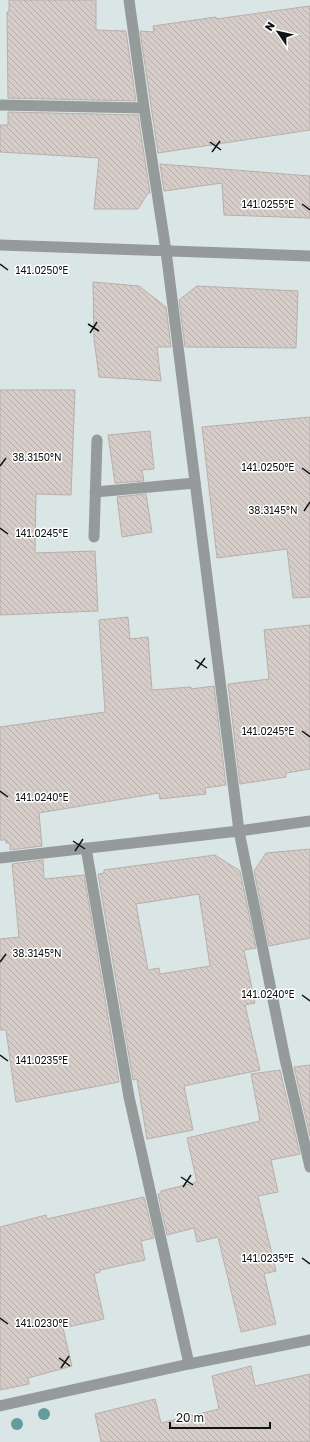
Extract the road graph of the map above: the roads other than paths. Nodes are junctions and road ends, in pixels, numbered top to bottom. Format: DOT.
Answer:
graph roads {
  1 [pos="129,0"];
  2 [pos="0,105"];
  3 [pos="144,108"];
  4 [pos="0,245"];
  5 [pos="166,251"];
  6 [pos="310,256"];
  7 [pos="97,440"];
  8 [pos="195,483"];
  9 [pos="96,492"];
  10 [pos="94,537"];
  11 [pos="310,821"];
  12 [pos="239,831"];
  13 [pos="86,848"];
  14 [pos="0,858"];
  15 [pos="310,1167"];
  16 [pos="310,1340"];
  17 [pos="189,1364"];
  18 [pos="0,1406"];
  1 -- 3 [label="street"];
  2 -- 3 [label="street"];
  3 -- 5 [label="street"];
  4 -- 5 [label="street"];
  5 -- 6 [label="street"];
  5 -- 8 [label="street"];
  7 -- 9 [label="street"];
  8 -- 9 [label="street"];
  8 -- 12 [label="street"];
  9 -- 10 [label="street"];
  11 -- 12 [label="street"];
  12 -- 13 [label="street"];
  12 -- 15 [label="street"];
  13 -- 14 [label="street"];
  13 -- 17 [label="street"];
  16 -- 17 [label="street"];
  17 -- 18 [label="street"];
}
